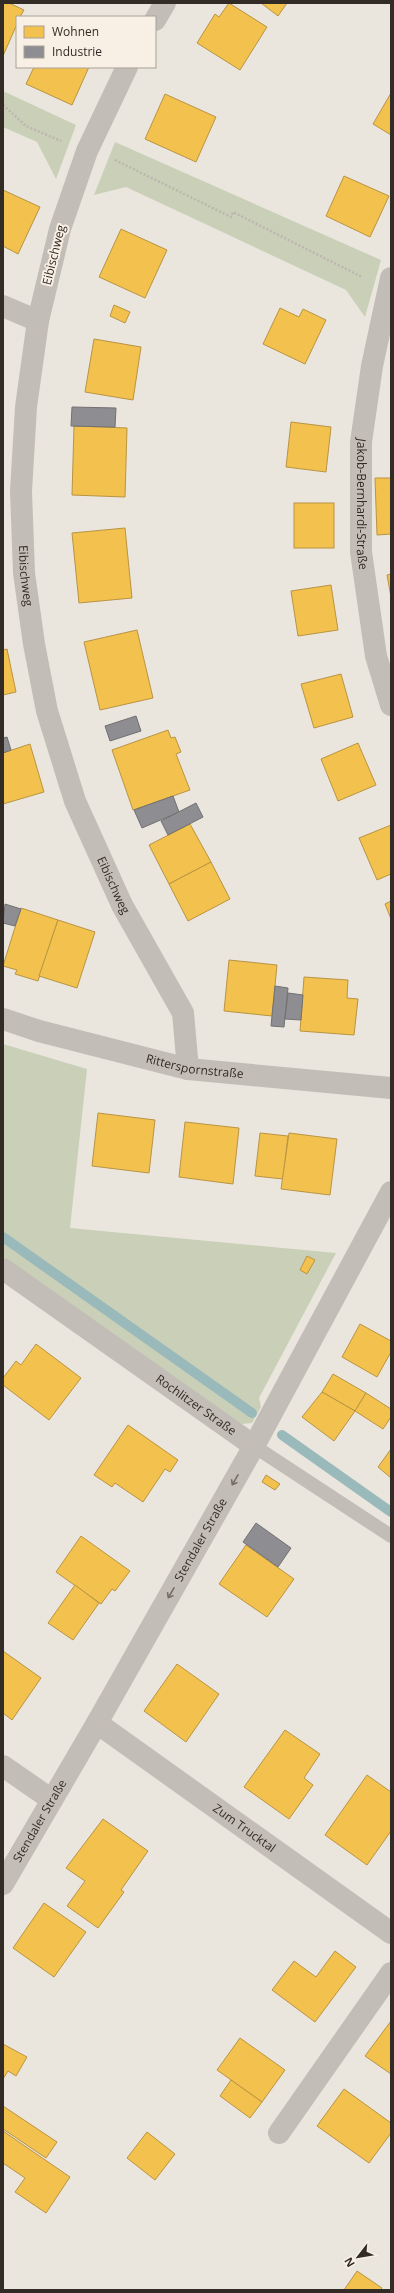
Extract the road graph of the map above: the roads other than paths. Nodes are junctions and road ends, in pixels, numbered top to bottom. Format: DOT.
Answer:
graph roads {
  1 [pos="127,68"];
  2 [pos="389,284"];
  3 [pos="3,306"];
  4 [pos="38,321"];
  5 [pos="391,705"];
  6 [pos="3,1020"];
  7 [pos="188,1068"];
  8 [pos="391,1088"];
  9 [pos="391,1192"];
  10 [pos="3,1269"];
  11 [pos="254,1446"];
  12 [pos="391,1536"];
  13 [pos="97,1723"];
  14 [pos="3,1766"];
  15 [pos="52,1800"];
  16 [pos="3,1884"];
  17 [pos="391,1933"];
  18 [pos="391,1973"];
  19 [pos="279,2133"];
  1 -- 4 [label="street, Eibischweg"];
  2 -- 5 [label="street, Jakob-Bernhardi-Straße"];
  3 -- 4 [label="street"];
  4 -- 7 [label="street, Eibischweg"];
  6 -- 7 [label="street, Ritterspornstraße"];
  7 -- 8 [label="street, Ritterspornstraße"];
  9 -- 11 [label="street, Stendaler Straße"];
  10 -- 11 [label="street, Rochlitzer Straße"];
  11 -- 12 [label="lane, Rochlitzer Straße"];
  11 -- 13 [label="street, Stendaler Straße, one-way"];
  13 -- 15 [label="street, Stendaler Straße"];
  13 -- 17 [label="street, Zum Trucktal"];
  14 -- 15 [label="street"];
  15 -- 16 [label="street, Stendaler Straße"];
  18 -- 19 [label="street"];
}
